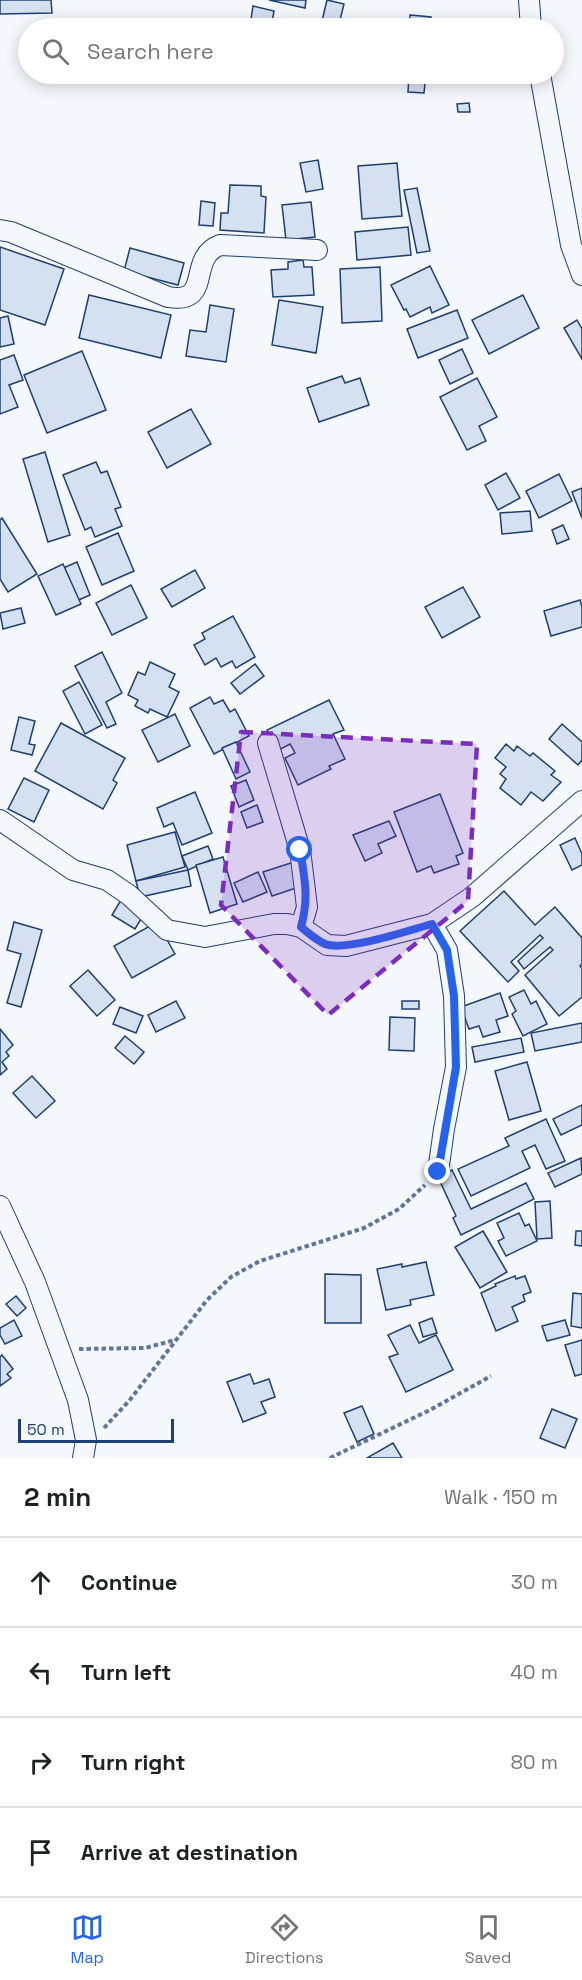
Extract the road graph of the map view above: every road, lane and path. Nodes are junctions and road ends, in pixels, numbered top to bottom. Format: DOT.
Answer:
graph roads {
  1 [pos="529,0"];
  2 [pos="530,18"];
  3 [pos="542,84"];
  4 [pos="0,230"];
  5 [pos="317,250"];
  6 [pos="582,275"];
  7 [pos="267,743"];
  8 [pos="582,801"];
  9 [pos="0,819"];
  10 [pos="432,924"];
  11 [pos="301,927"];
  12 [pos="438,1172"];
  13 [pos="0,1206"];
  14 [pos="176,1340"];
  15 [pos="59,1348"];
  16 [pos="491,1376"];
  17 [pos="85,1449"];
  18 [pos="330,1458"];
  1 -- 2 [label="street"];
  3 -- 6 [label="street"];
  4 -- 5 [label="street"];
  7 -- 11 [label="street"];
  8 -- 10 [label="street"];
  9 -- 11 [label="street"];
  10 -- 11 [label="street"];
  10 -- 12 [label="street"];
  12 -- 14 [label="path"];
  13 -- 15 [label="street"];
  14 -- 15 [label="path"];
  14 -- 17 [label="path"];
  15 -- 17 [label="street"];
  16 -- 18 [label="path"];
}
